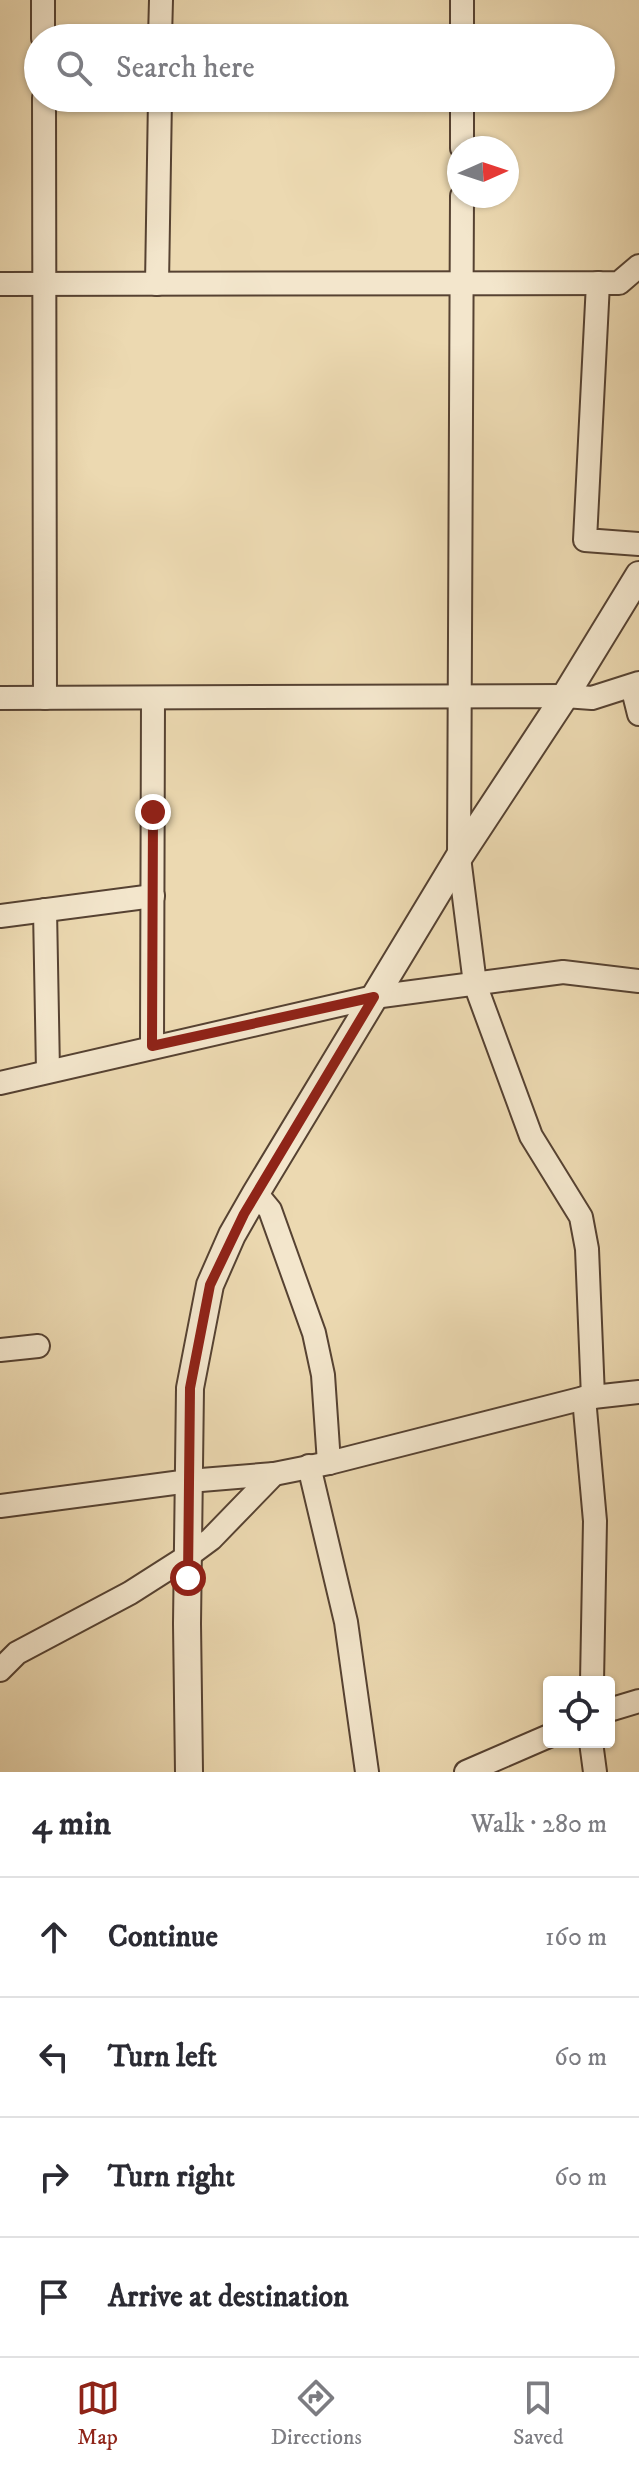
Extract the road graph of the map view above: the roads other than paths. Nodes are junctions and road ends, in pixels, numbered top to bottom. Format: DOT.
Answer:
graph roads {
  1 [pos="43,0"];
  2 [pos="161,0"];
  3 [pos="462,0"];
  4 [pos="43,24"];
  5 [pos="160,24"];
  6 [pos="462,24"];
  7 [pos="44,112"];
  8 [pos="160,112"];
  9 [pos="462,112"];
  10 [pos="462,136"];
  11 [pos="462,208"];
  12 [pos="639,266"];
  13 [pos="462,283"];
  14 [pos="598,283"];
  15 [pos="0,284"];
  16 [pos="157,284"];
  17 [pos="45,285"];
  18 [pos="639,544"];
  19 [pos="639,575"];
  20 [pos="636,684"];
  21 [pos="565,696"];
  22 [pos="457,697"];
  23 [pos="0,698"];
  24 [pos="45,698"];
  25 [pos="153,699"];
  26 [pos="639,714"];
  27 [pos="459,857"];
  28 [pos="153,896"];
  29 [pos="45,910"];
  30 [pos="0,916"];
  31 [pos="639,981"];
  32 [pos="475,984"];
  33 [pos="374,997"];
  34 [pos="152,1046"];
  35 [pos="48,1071"];
  36 [pos="0,1083"];
  37 [pos="256,1193"];
  38 [pos="38,1346"];
  39 [pos="0,1350"];
  40 [pos="639,1392"];
  41 [pos="589,1398"];
  42 [pos="319,1465"];
  43 [pos="274,1474"];
  44 [pos="189,1481"];
  45 [pos="0,1506"];
  46 [pos="188,1556"];
  47 [pos="0,1670"];
  48 [pos="592,1676"];
  49 [pos="639,1701"];
  50 [pos="615,1708"];
  51 [pos="543,1739"];
  52 [pos="592,1748"];
  53 [pos="189,1772"];
  54 [pos="367,1772"];
  55 [pos="466,1772"];
  56 [pos="595,1772"];
  1 -- 4 [label="street"];
  2 -- 5 [label="street"];
  3 -- 6 [label="street"];
  7 -- 17 [label="street"];
  8 -- 16 [label="street"];
  9 -- 10 [label="street"];
  11 -- 13 [label="street"];
  12 -- 14 [label="street"];
  13 -- 14 [label="street"];
  13 -- 16 [label="street"];
  13 -- 22 [label="street"];
  14 -- 18 [label="street"];
  15 -- 17 [label="street"];
  16 -- 17 [label="street"];
  17 -- 24 [label="street"];
  19 -- 21 [label="street"];
  20 -- 21 [label="street"];
  20 -- 26 [label="street"];
  21 -- 22 [label="street"];
  21 -- 27 [label="street"];
  22 -- 25 [label="street"];
  22 -- 27 [label="street"];
  23 -- 24 [label="street"];
  24 -- 25 [label="street"];
  25 -- 28 [label="street"];
  27 -- 32 [label="street"];
  27 -- 33 [label="street"];
  28 -- 29 [label="street"];
  28 -- 34 [label="street"];
  29 -- 30 [label="street"];
  29 -- 35 [label="street"];
  31 -- 32 [label="street"];
  32 -- 33 [label="street"];
  32 -- 41 [label="street"];
  33 -- 34 [label="street"];
  33 -- 37 [label="street"];
  34 -- 35 [label="street"];
  35 -- 36 [label="street"];
  37 -- 42 [label="street"];
  37 -- 44 [label="street"];
  38 -- 39 [label="street"];
  40 -- 41 [label="street"];
  41 -- 42 [label="street"];
  41 -- 48 [label="street"];
  42 -- 43 [label="street"];
  42 -- 54 [label="street"];
  43 -- 44 [label="street"];
  43 -- 46 [label="street"];
  44 -- 45 [label="street"];
  44 -- 46 [label="street"];
  46 -- 47 [label="street"];
  46 -- 53 [label="street"];
  49 -- 50 [label="street"];
  51 -- 55 [label="street"];
  52 -- 56 [label="street"];
}
